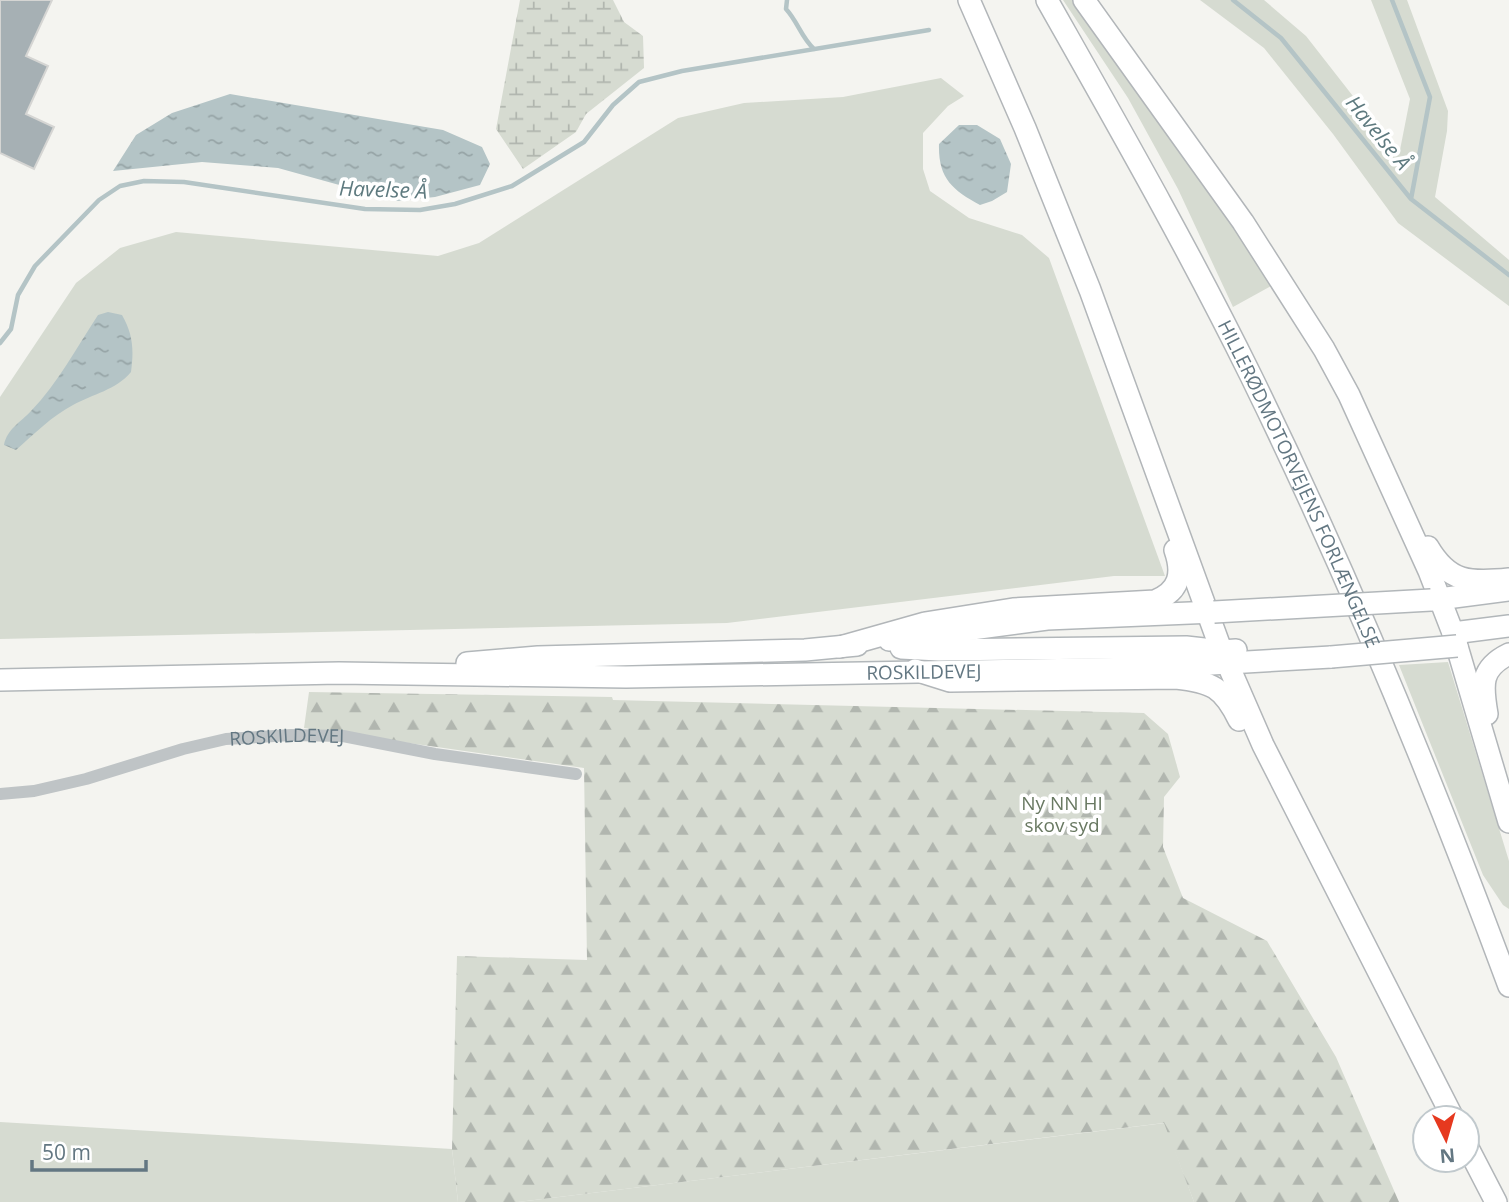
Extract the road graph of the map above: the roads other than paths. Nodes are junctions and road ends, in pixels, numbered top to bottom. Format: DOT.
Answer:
graph roads {
  1 [pos="969,0"];
  2 [pos="1047,0"];
  3 [pos="1084,0"];
  4 [pos="1117,364"];
  5 [pos="1349,395"];
  6 [pos="1509,579"];
  7 [pos="1509,590"];
  8 [pos="1435,599"];
  9 [pos="1211,612"];
  10 [pos="1509,626"];
  11 [pos="1455,640"];
  12 [pos="1509,640"];
  13 [pos="840,647"];
  14 [pos="1509,654"];
  15 [pos="1225,658"];
  16 [pos="915,670"];
  17 [pos="339,674"];
  18 [pos="0,680"];
  19 [pos="576,774"];
  20 [pos="0,794"];
  21 [pos="1509,797"];
  22 [pos="1509,822"];
  23 [pos="1375,965"];
  24 [pos="1509,986"];
  25 [pos="1446,1104"];
  26 [pos="1481,1173"];
  27 [pos="1496,1202"];
  1 -- 4 [label="main road"];
  2 -- 24 [label="main road, HILLERØDMOTORVEJENS FORLÆNGELSE"];
  3 -- 5 [label="main road"];
  4 -- 9 [label="main road"];
  4 -- 13 [label="main road"];
  5 -- 6 [label="main road"];
  5 -- 8 [label="main road"];
  7 -- 8 [label="main road, ROSKILDEVEJ"];
  8 -- 9 [label="main road, ROSKILDEVEJ, bridge"];
  8 -- 11 [label="main road"];
  9 -- 13 [label="main road, ROSKILDEVEJ"];
  9 -- 15 [label="main road"];
  10 -- 11 [label="main road, ROSKILDEVEJ"];
  11 -- 12 [label="main road, ROSKILDEVEJ"];
  11 -- 15 [label="main road, ROSKILDEVEJ, bridge"];
  11 -- 22 [label="main road"];
  13 -- 15 [label="main road, ROSKILDEVEJ"];
  13 -- 17 [label="main road, ROSKILDEVEJ"];
  14 -- 21 [label="main road"];
  15 -- 16 [label="main road, ROSKILDEVEJ"];
  15 -- 23 [label="main road"];
  16 -- 17 [label="main road, ROSKILDEVEJ"];
  16 -- 23 [label="main road"];
  17 -- 18 [label="main road, ROSKILDEVEJ"];
  19 -- 20 [label="street, ROSKILDEVEJ"];
  23 -- 25 [label="main road"];
  26 -- 27 [label="main road"];
}
